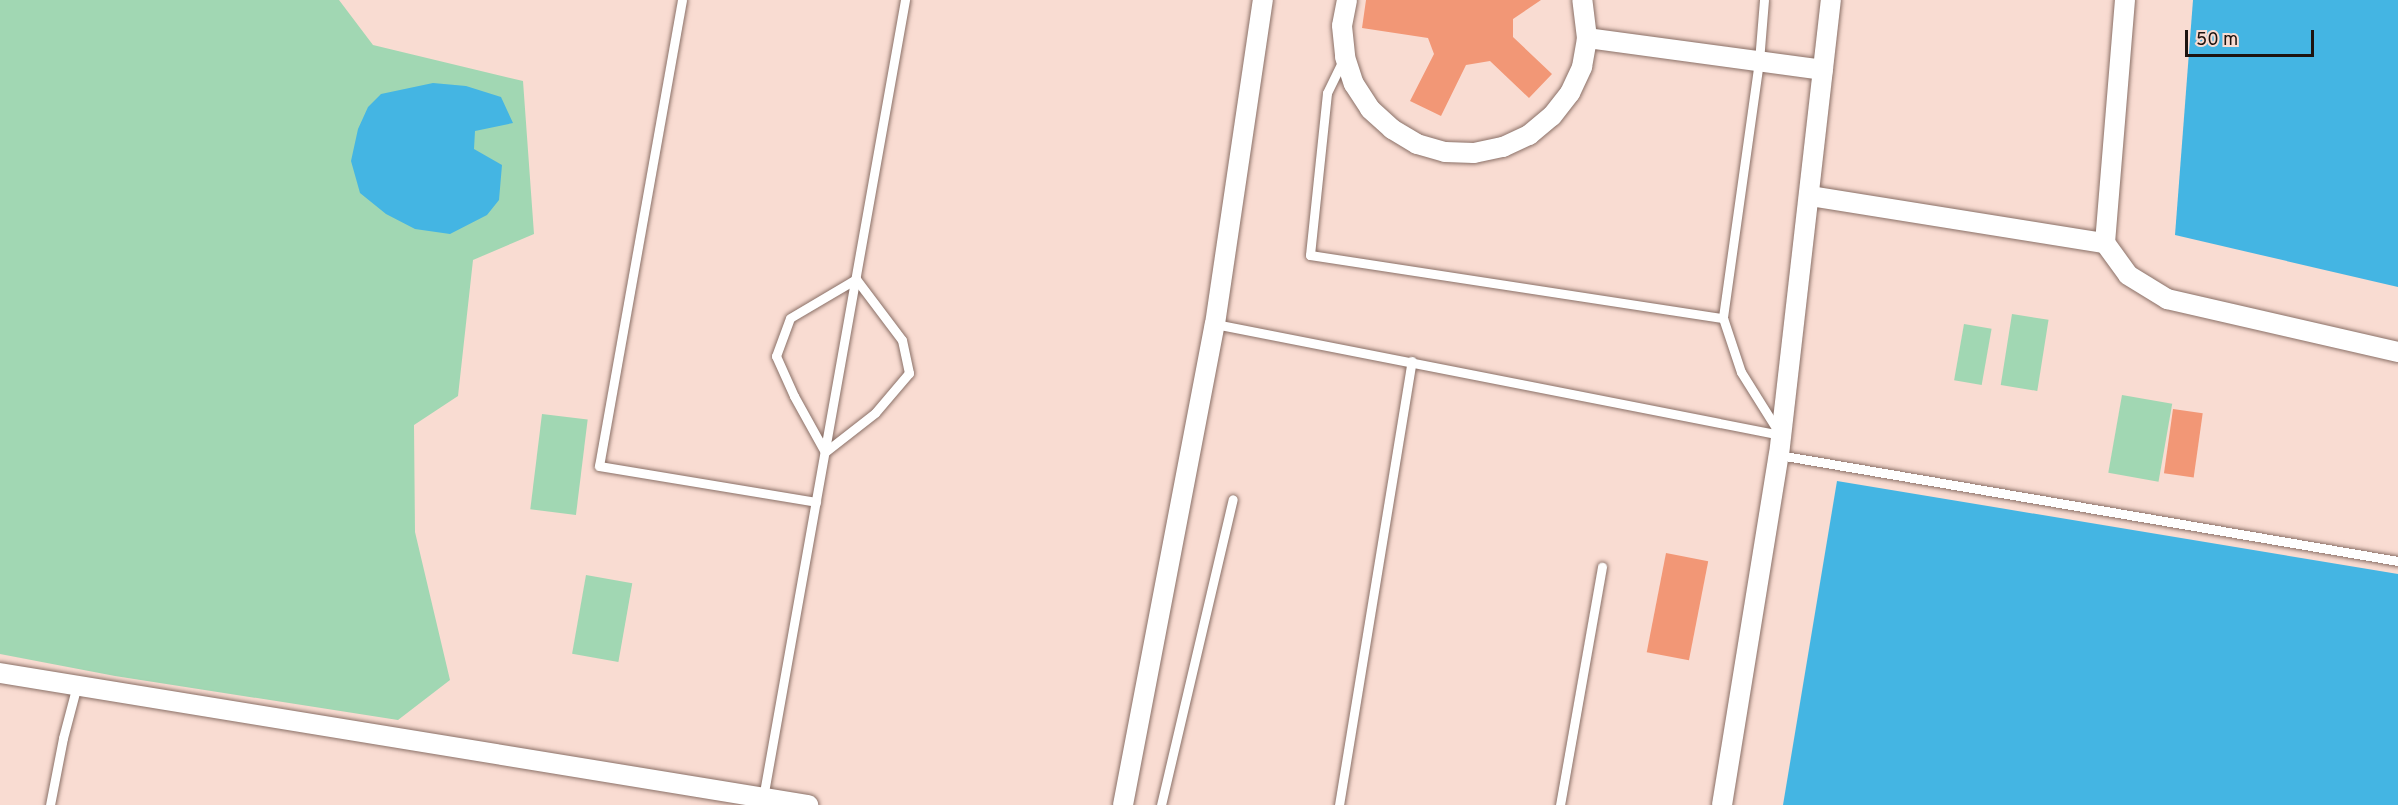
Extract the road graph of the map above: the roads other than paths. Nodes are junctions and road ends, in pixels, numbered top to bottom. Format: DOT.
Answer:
graph roads {
  1 [pos="682,0"];
  2 [pos="905,0"];
  3 [pos="1263,0"];
  4 [pos="1347,0"];
  5 [pos="1582,0"];
  6 [pos="1764,0"];
  7 [pos="1831,0"];
  8 [pos="2125,0"];
  9 [pos="1587,38"];
  10 [pos="1345,57"];
  11 [pos="1760,61"];
  12 [pos="1823,70"];
  13 [pos="1810,196"];
  14 [pos="2105,243"];
  15 [pos="856,279"];
  16 [pos="1723,318"];
  17 [pos="1215,324"];
  18 [pos="2398,352"];
  19 [pos="1412,361"];
  20 [pos="1780,445"];
  21 [pos="825,452"];
  22 [pos="1233,499"];
  23 [pos="816,502"];
  24 [pos="2398,561"];
  25 [pos="1602,567"];
  26 [pos="0,673"];
  27 [pos="77,685"];
  28 [pos="761,801"];
  29 [pos="50,805"];
  30 [pos="808,805"];
  31 [pos="1123,805"];
  32 [pos="1161,805"];
  33 [pos="1339,805"];
  34 [pos="1560,805"];
  35 [pos="1722,805"];
  1 -- 23 [label="lane"];
  2 -- 15 [label="lane"];
  3 -- 17 [label="street"];
  4 -- 10 [label="street"];
  5 -- 9 [label="street"];
  6 -- 11 [label="lane"];
  7 -- 12 [label="street"];
  8 -- 14 [label="street"];
  9 -- 10 [label="street"];
  9 -- 11 [label="street"];
  10 -- 16 [label="lane"];
  11 -- 12 [label="street"];
  11 -- 16 [label="lane"];
  12 -- 13 [label="street"];
  13 -- 14 [label="street"];
  13 -- 20 [label="street"];
  14 -- 18 [label="street"];
  15 -- 21 [label="lane"];
  15 -- 21 [label="lane"];
  15 -- 21 [label="lane"];
  16 -- 20 [label="lane"];
  17 -- 19 [label="lane"];
  17 -- 31 [label="street"];
  19 -- 20 [label="lane"];
  19 -- 33 [label="lane"];
  20 -- 24 [label="lane"];
  20 -- 35 [label="street"];
  21 -- 23 [label="lane"];
  22 -- 32 [label="lane"];
  23 -- 28 [label="lane"];
  25 -- 34 [label="lane"];
  26 -- 27 [label="street"];
  27 -- 28 [label="street"];
  27 -- 29 [label="lane"];
  28 -- 30 [label="street"];
}
